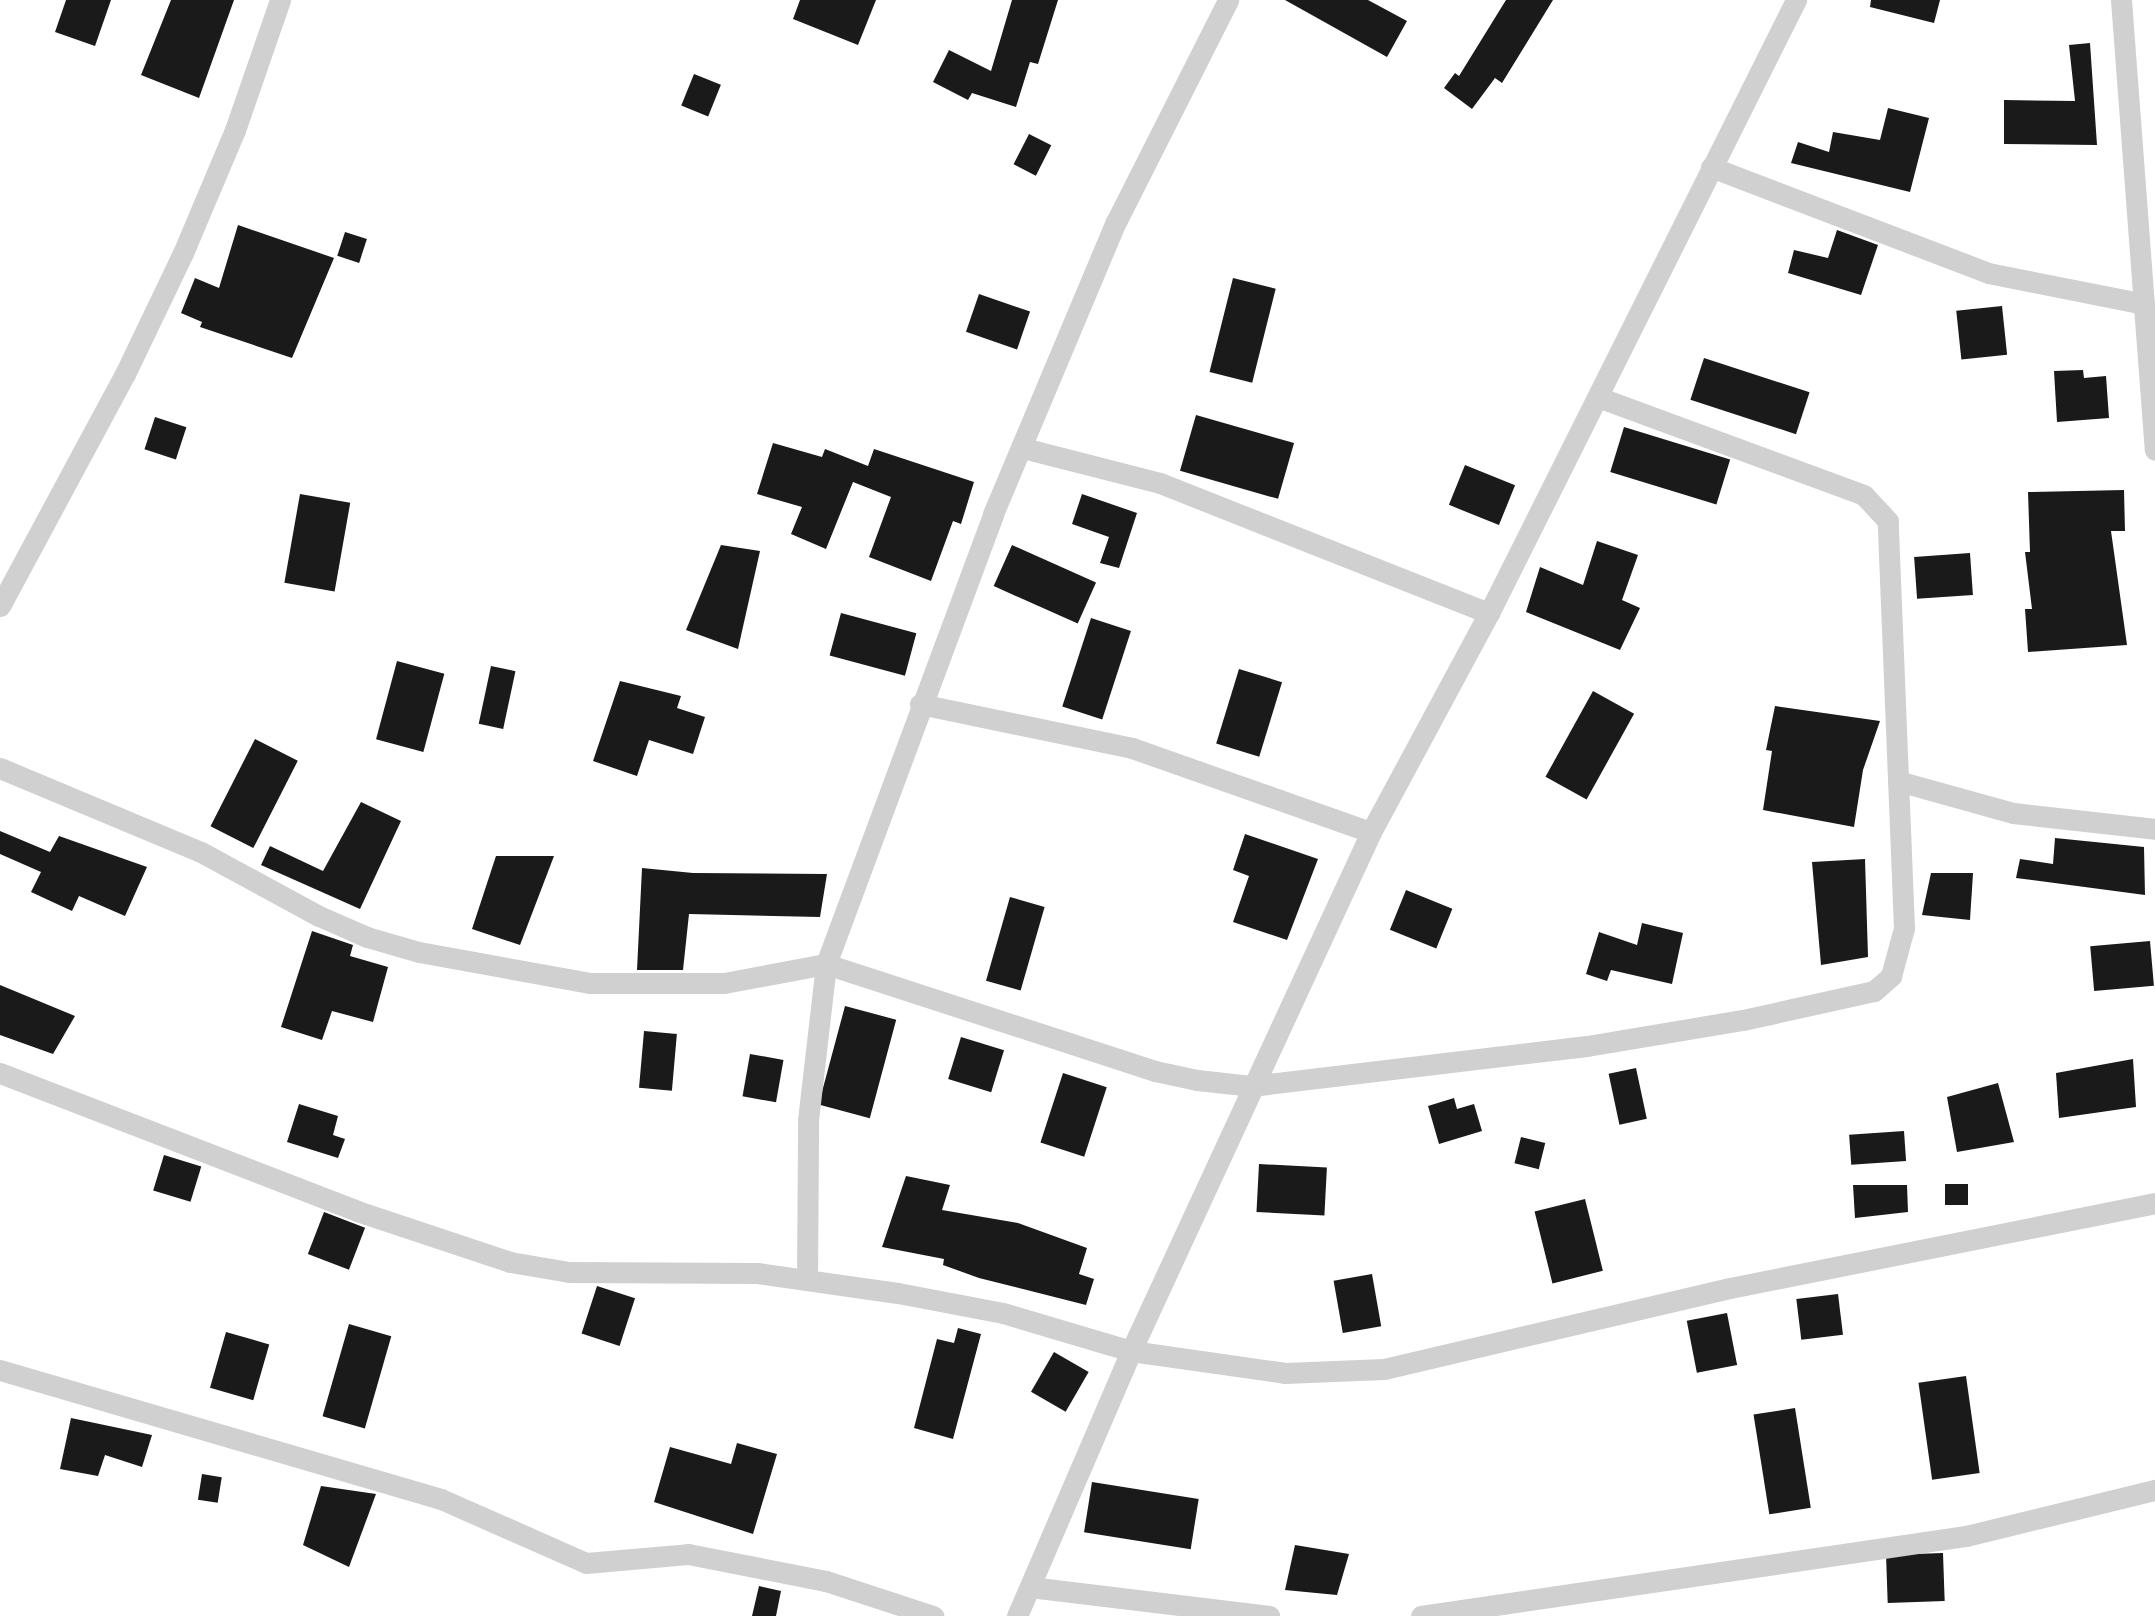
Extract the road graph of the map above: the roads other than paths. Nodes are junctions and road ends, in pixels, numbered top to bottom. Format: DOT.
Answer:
graph roads {
  1 [pos="280,0"];
  2 [pos="1228,0"];
  3 [pos="1796,0"];
  4 [pos="2121,0"];
  5 [pos="1711,167"];
  6 [pos="2146,200"];
  7 [pos="2144,304"];
  8 [pos="1597,397"];
  9 [pos="1023,447"];
  10 [pos="2155,450"];
  11 [pos="0,606"];
  12 [pos="1489,613"];
  13 [pos="920,704"];
  14 [pos="0,768"];
  15 [pos="1898,781"];
  16 [pos="2155,829"];
  17 [pos="1371,832"];
  18 [pos="826,964"];
  19 [pos="0,1073"];
  20 [pos="1251,1086"];
  21 [pos="2155,1203"];
  22 [pos="807,1280"];
  23 [pos="1131,1351"];
  24 [pos="0,1370"];
  25 [pos="2155,1490"];
  26 [pos="1031,1587"];
  27 [pos="933,1616"];
  28 [pos="1017,1616"];
  29 [pos="1269,1616"];
  30 [pos="1421,1616"];
  1 -- 11 [label="street"];
  2 -- 9 [label="street"];
  3 -- 5 [label="street"];
  4 -- 6 [label="street"];
  5 -- 7 [label="street"];
  5 -- 8 [label="street"];
  6 -- 7 [label="street"];
  7 -- 10 [label="street"];
  8 -- 12 [label="street"];
  8 -- 15 [label="street"];
  9 -- 12 [label="street"];
  9 -- 13 [label="street"];
  12 -- 17 [label="street"];
  13 -- 17 [label="street"];
  13 -- 18 [label="street"];
  14 -- 18 [label="street"];
  15 -- 16 [label="street"];
  15 -- 20 [label="street"];
  17 -- 20 [label="street"];
  18 -- 20 [label="street"];
  18 -- 22 [label="street"];
  19 -- 22 [label="street"];
  20 -- 23 [label="street"];
  21 -- 23 [label="street"];
  22 -- 23 [label="street"];
  23 -- 26 [label="street"];
  24 -- 27 [label="street"];
  25 -- 30 [label="street"];
  26 -- 28 [label="street"];
  26 -- 29 [label="street"];
}
